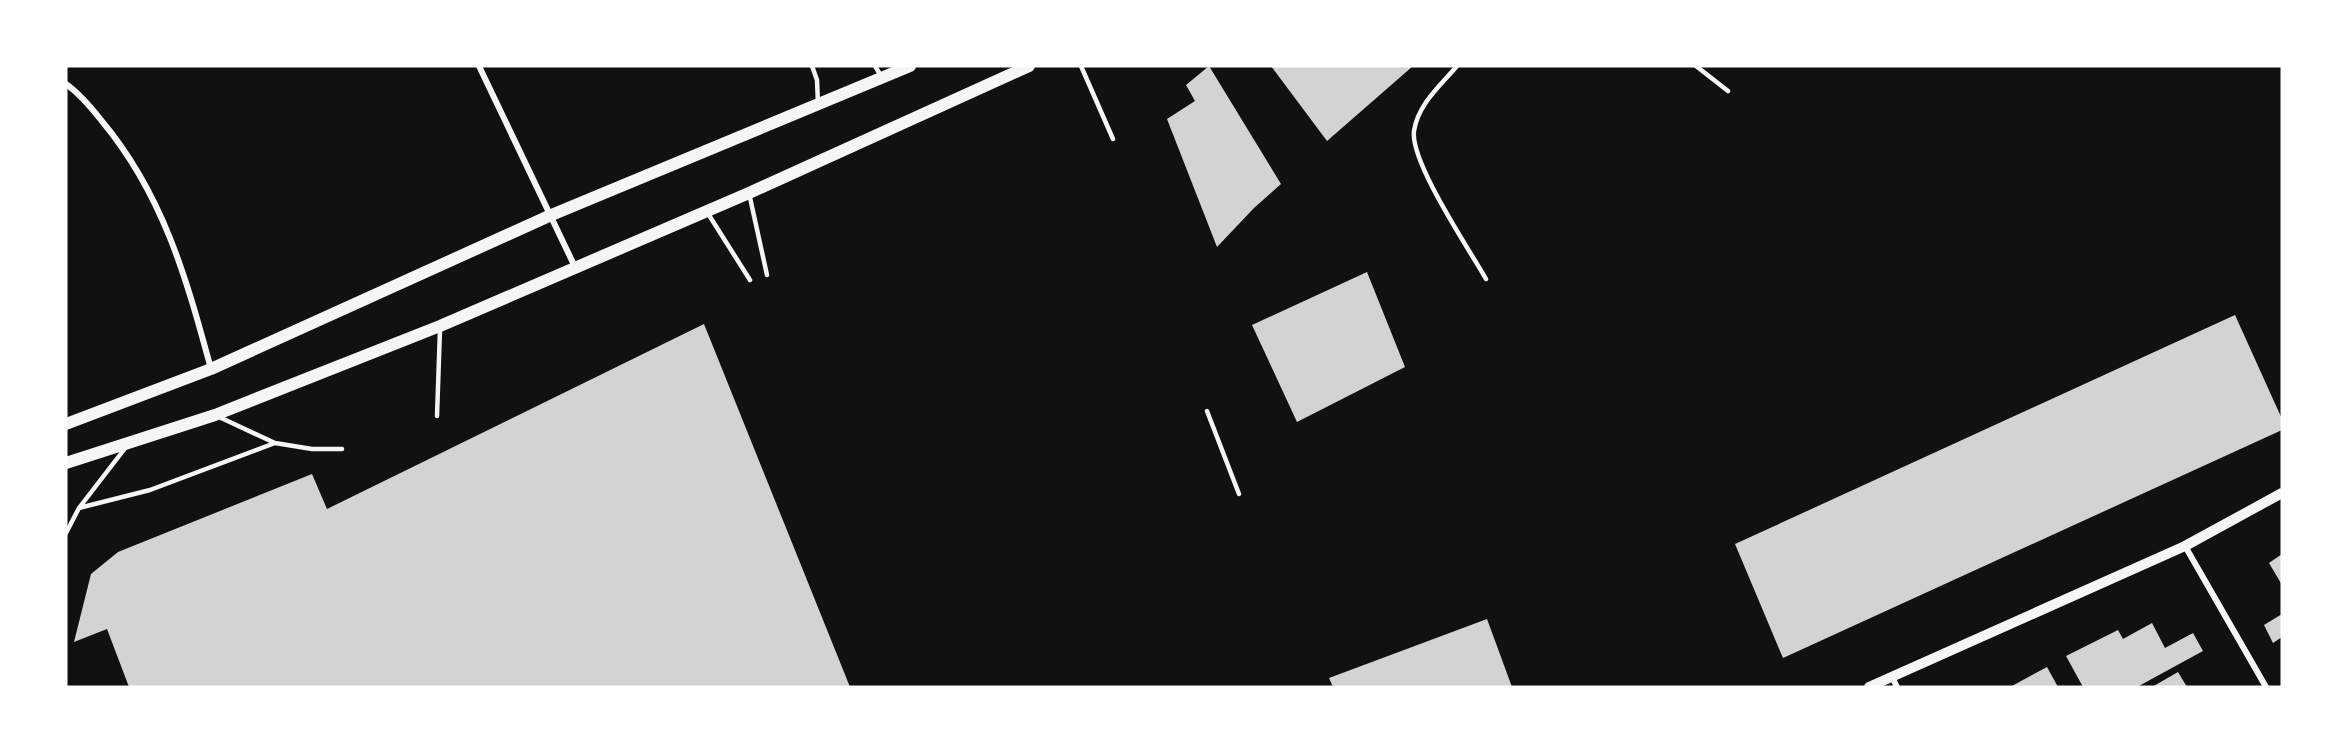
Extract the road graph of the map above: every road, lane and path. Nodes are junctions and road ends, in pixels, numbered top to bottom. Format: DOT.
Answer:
graph roads {
  1 [pos="479,66"];
  2 [pos="812,66"];
  3 [pos="874,66"];
  4 [pos="910,66"];
  5 [pos="1029,66"];
  6 [pos="1081,66"];
  7 [pos="1458,66"];
  8 [pos="1696,66"];
  9 [pos="882,79"];
  10 [pos="66,84"];
  11 [pos="1728,91"];
  12 [pos="818,106"];
  13 [pos="1113,138"];
  14 [pos="749,193"];
  15 [pos="705,210"];
  16 [pos="549,216"];
  17 [pos="575,267"];
  18 [pos="767,276"];
  19 [pos="1486,279"];
  20 [pos="750,280"];
  21 [pos="440,326"];
  22 [pos="211,369"];
  23 [pos="1207,411"];
  24 [pos="215,415"];
  25 [pos="437,416"];
  26 [pos="66,424"];
  27 [pos="129,442"];
  28 [pos="275,443"];
  29 [pos="342,449"];
  30 [pos="66,463"];
  31 [pos="2282,493"];
  32 [pos="1239,494"];
  33 [pos="79,508"];
  34 [pos="66,533"];
  35 [pos="2185,546"];
  36 [pos="1894,682"];
  37 [pos="1869,687"];
  38 [pos="2266,687"];
  1 -- 16 [label="street"];
  2 -- 12 [label="lane"];
  3 -- 9 [label="lane"];
  4 -- 9 [label="main road"];
  5 -- 14 [label="main road"];
  6 -- 13 [label="lane"];
  7 -- 19 [label="lane"];
  8 -- 11 [label="lane"];
  9 -- 12 [label="main road"];
  10 -- 22 [label="street"];
  12 -- 16 [label="main road"];
  14 -- 15 [label="main road"];
  14 -- 18 [label="lane"];
  15 -- 17 [label="main road"];
  15 -- 20 [label="lane"];
  16 -- 17 [label="street"];
  16 -- 22 [label="main road"];
  17 -- 21 [label="main road"];
  21 -- 24 [label="main road"];
  21 -- 25 [label="lane"];
  22 -- 26 [label="main road"];
  23 -- 32 [label="lane"];
  24 -- 27 [label="main road"];
  24 -- 28 [label="lane"];
  27 -- 30 [label="main road"];
  27 -- 33 [label="lane"];
  28 -- 29 [label="lane"];
  28 -- 33 [label="lane"];
  31 -- 35 [label="street"];
  33 -- 34 [label="lane"];
  35 -- 36 [label="street"];
  35 -- 38 [label="street"];
  36 -- 37 [label="street"];
}
